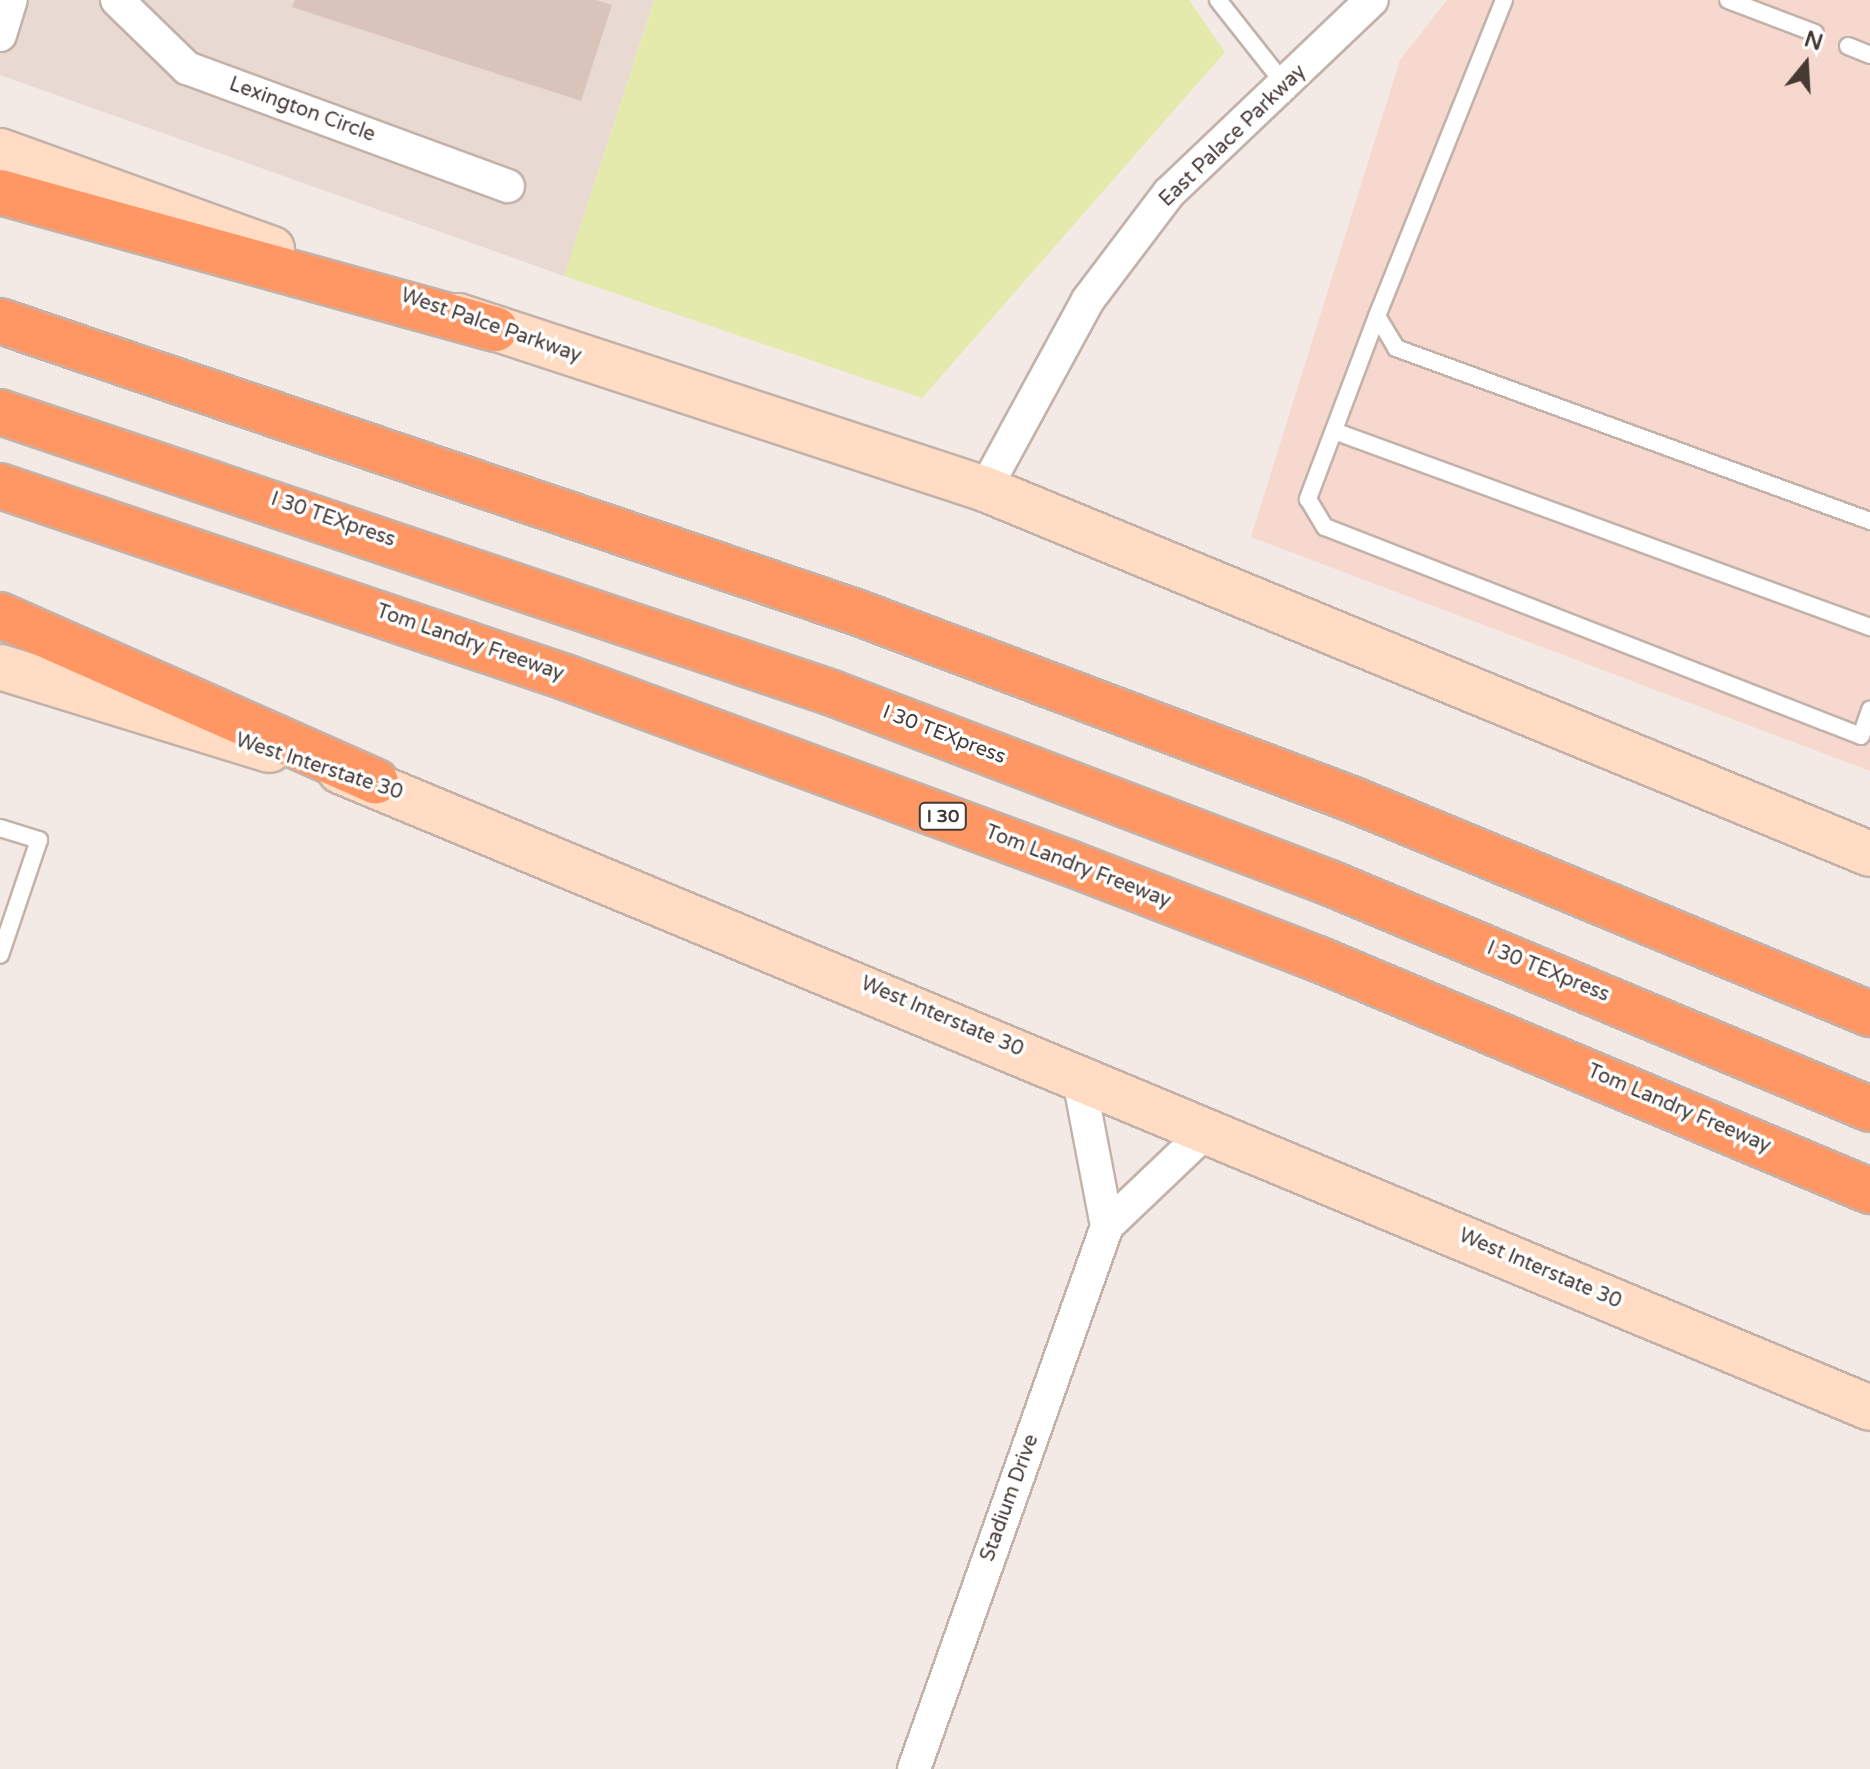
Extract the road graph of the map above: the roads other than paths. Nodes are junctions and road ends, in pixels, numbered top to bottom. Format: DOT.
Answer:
graph roads {
  1 [pos="11,0"];
  2 [pos="117,0"];
  3 [pos="1218,0"];
  4 [pos="1372,0"];
  5 [pos="1504,0"];
  6 [pos="1728,0"];
  7 [pos="1815,33"];
  8 [pos="0,35"];
  9 [pos="1848,46"];
  10 [pos="1870,55"];
  11 [pos="1286,86"];
  12 [pos="0,151"];
  13 [pos="508,186"];
  14 [pos="0,192"];
  15 [pos="1377,316"];
  16 [pos="0,321"];
  17 [pos="495,329"];
  18 [pos="0,412"];
  19 [pos="1334,431"];
  20 [pos="0,486"];
  21 [pos="985,489"];
  22 [pos="1870,521"];
  23 [pos="0,615"];
  24 [pos="1870,627"];
  25 [pos="0,667"];
  26 [pos="1870,710"];
  27 [pos="376,782"];
  28 [pos="0,828"];
  29 [pos="1870,854"];
  30 [pos="0,955"];
  31 [pos="1870,1014"];
  32 [pos="1078,1074"];
  33 [pos="1870,1109"];
  34 [pos="1209,1129"];
  35 [pos="1870,1191"];
  36 [pos="1107,1226"];
  37 [pos="1870,1408"];
  38 [pos="914,1769"];
  1 -- 8 [label="street"];
  2 -- 13 [label="street, Lexington Circle"];
  3 -- 11 [label="lane"];
  4 -- 11 [label="street, East Palace Parkway"];
  5 -- 15 [label="lane"];
  6 -- 7 [label="lane"];
  9 -- 10 [label="lane"];
  11 -- 21 [label="street, East Palace Parkway"];
  12 -- 17 [label="main road, West Palce Parkway"];
  14 -- 17 [label="highway"];
  15 -- 19 [label="lane"];
  15 -- 22 [label="lane"];
  16 -- 31 [label="highway"];
  17 -- 21 [label="main road, West Palce Parkway"];
  18 -- 33 [label="highway, I 30 TEXpress"];
  19 -- 24 [label="lane"];
  19 -- 26 [label="lane"];
  20 -- 35 [label="highway, Tom Landry Freeway / I 30"];
  21 -- 29 [label="main road"];
  23 -- 27 [label="highway"];
  25 -- 27 [label="main road, West Interstate 30"];
  27 -- 32 [label="main road, West Interstate 30"];
  28 -- 30 [label="lane"];
  32 -- 34 [label="main road, West Interstate 30"];
  32 -- 36 [label="street"];
  34 -- 36 [label="street, Stadium Drive"];
  34 -- 37 [label="main road, West Interstate 30"];
  36 -- 38 [label="street, Stadium Drive"];
}
